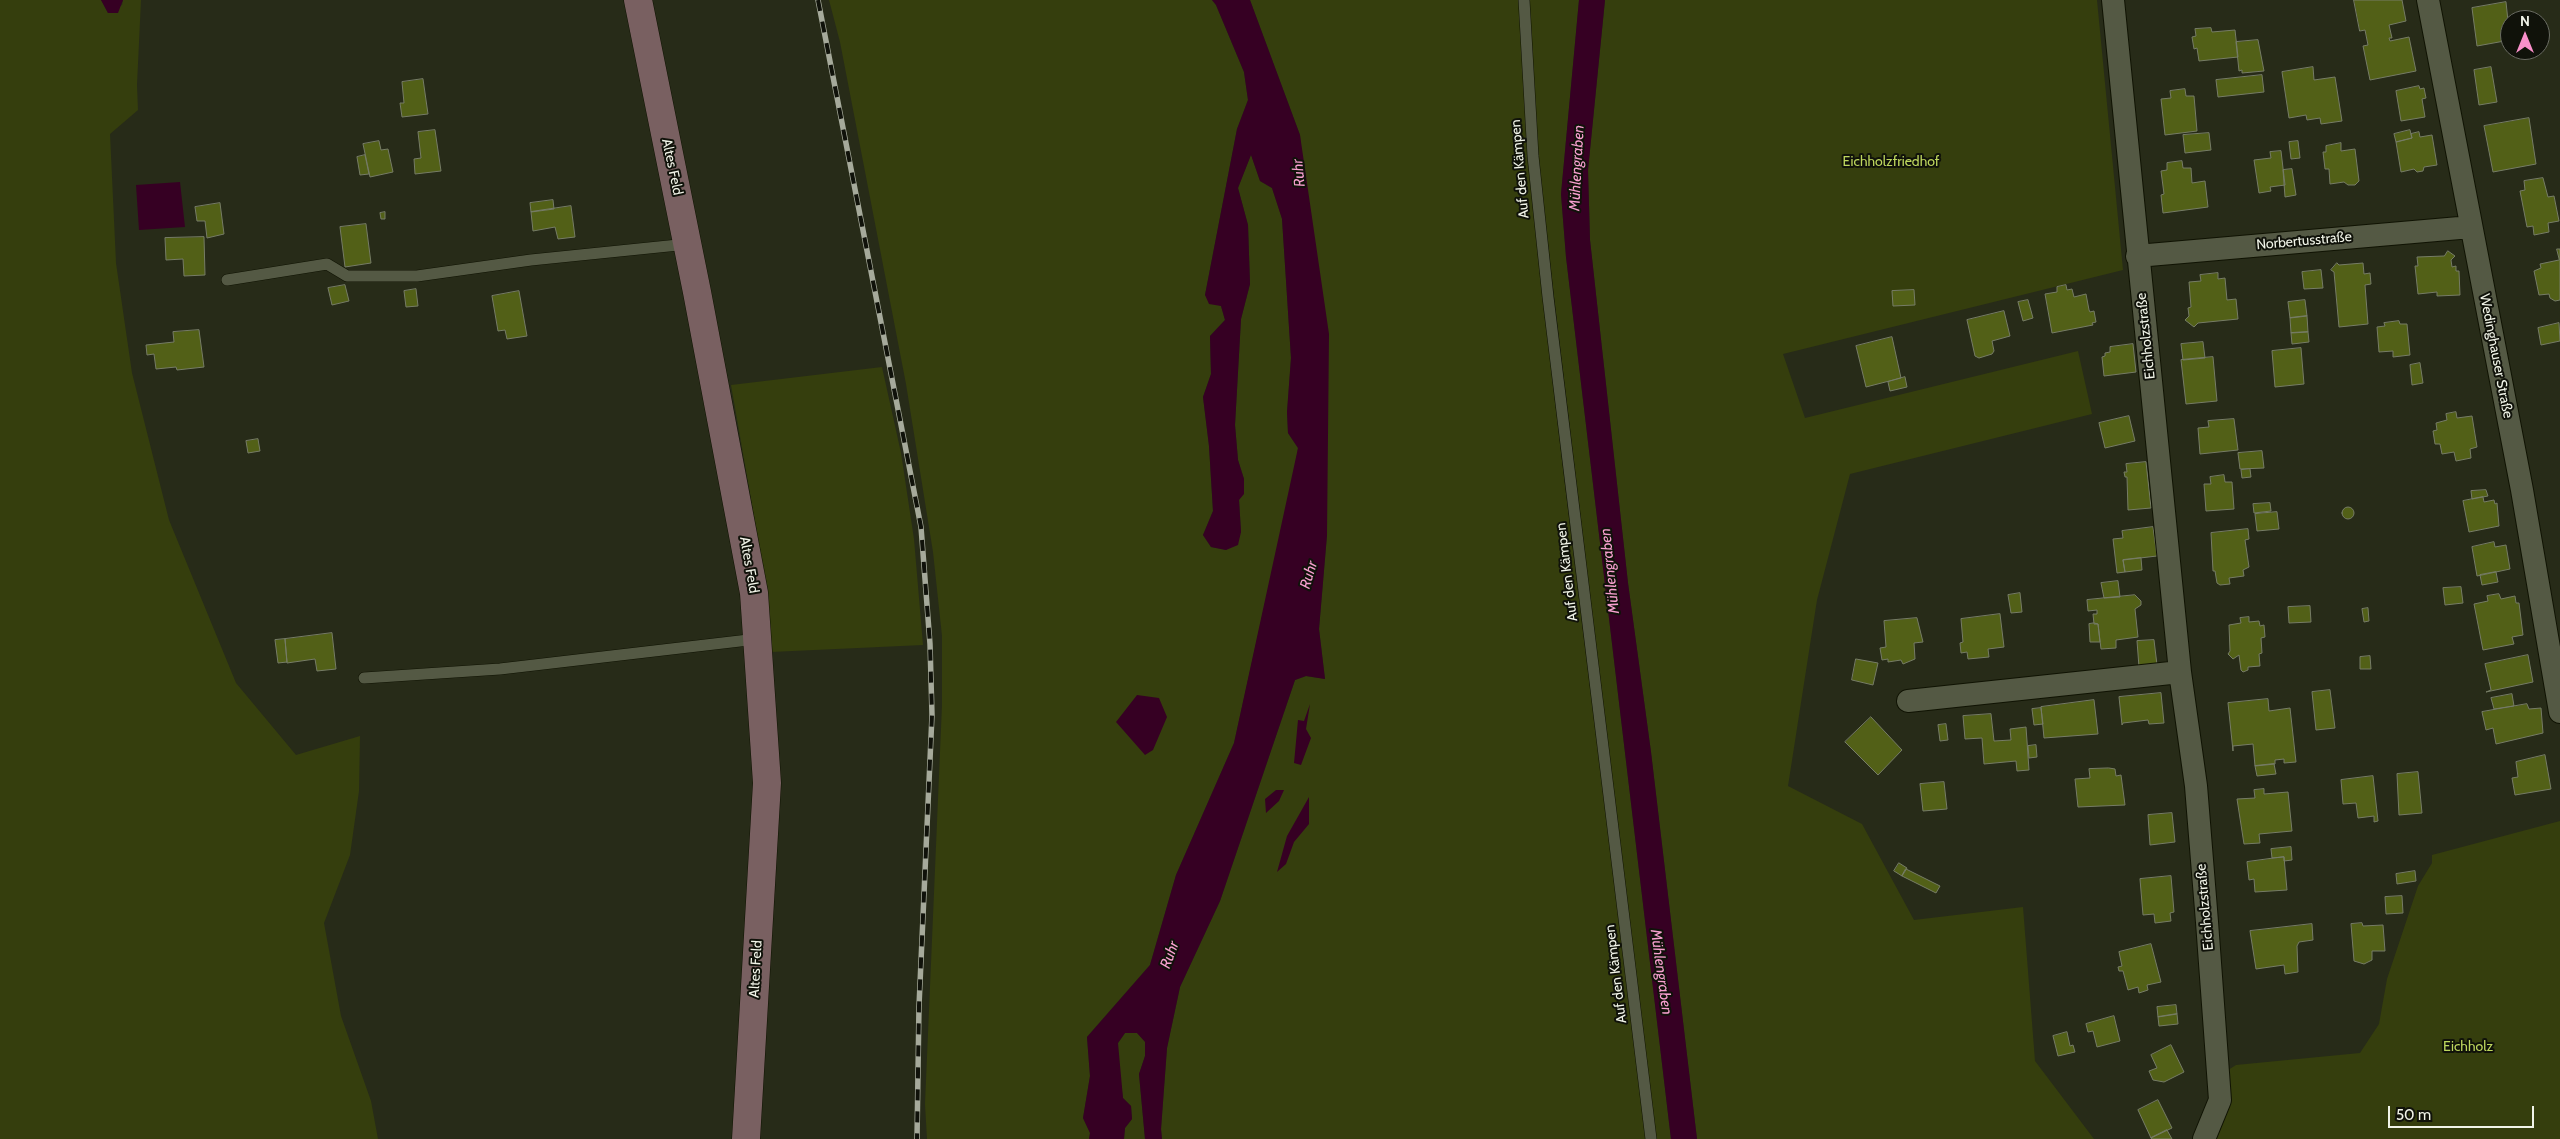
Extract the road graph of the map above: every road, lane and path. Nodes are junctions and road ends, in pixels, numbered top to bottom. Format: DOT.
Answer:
graph roads {
  1 [pos="638,0"];
  2 [pos="1524,0"];
  3 [pos="2113,0"];
  4 [pos="2428,0"];
  5 [pos="2471,227"];
  6 [pos="688,244"];
  7 [pos="2137,256"];
  8 [pos="227,280"];
  9 [pos="758,639"];
  10 [pos="2180,672"];
  11 [pos="364,678"];
  12 [pos="1908,701"];
  13 [pos="2560,712"];
  14 [pos="746,1139"];
  15 [pos="1651,1139"];
  16 [pos="2204,1139"];
  1 -- 6 [label="main road, Altes Feld"];
  2 -- 15 [label="lane, Auf den Kämpen"];
  3 -- 7 [label="street, Eichholzstraße"];
  4 -- 5 [label="street, Wedinghauser Straße"];
  5 -- 7 [label="street, Norbertusstraße"];
  5 -- 13 [label="street, Wedinghauser Straße"];
  6 -- 8 [label="lane"];
  6 -- 9 [label="main road, Altes Feld"];
  7 -- 10 [label="street, Eichholzstraße"];
  9 -- 11 [label="lane"];
  9 -- 14 [label="main road, Altes Feld"];
  10 -- 12 [label="street"];
  10 -- 16 [label="street, Eichholzstraße"];
}
